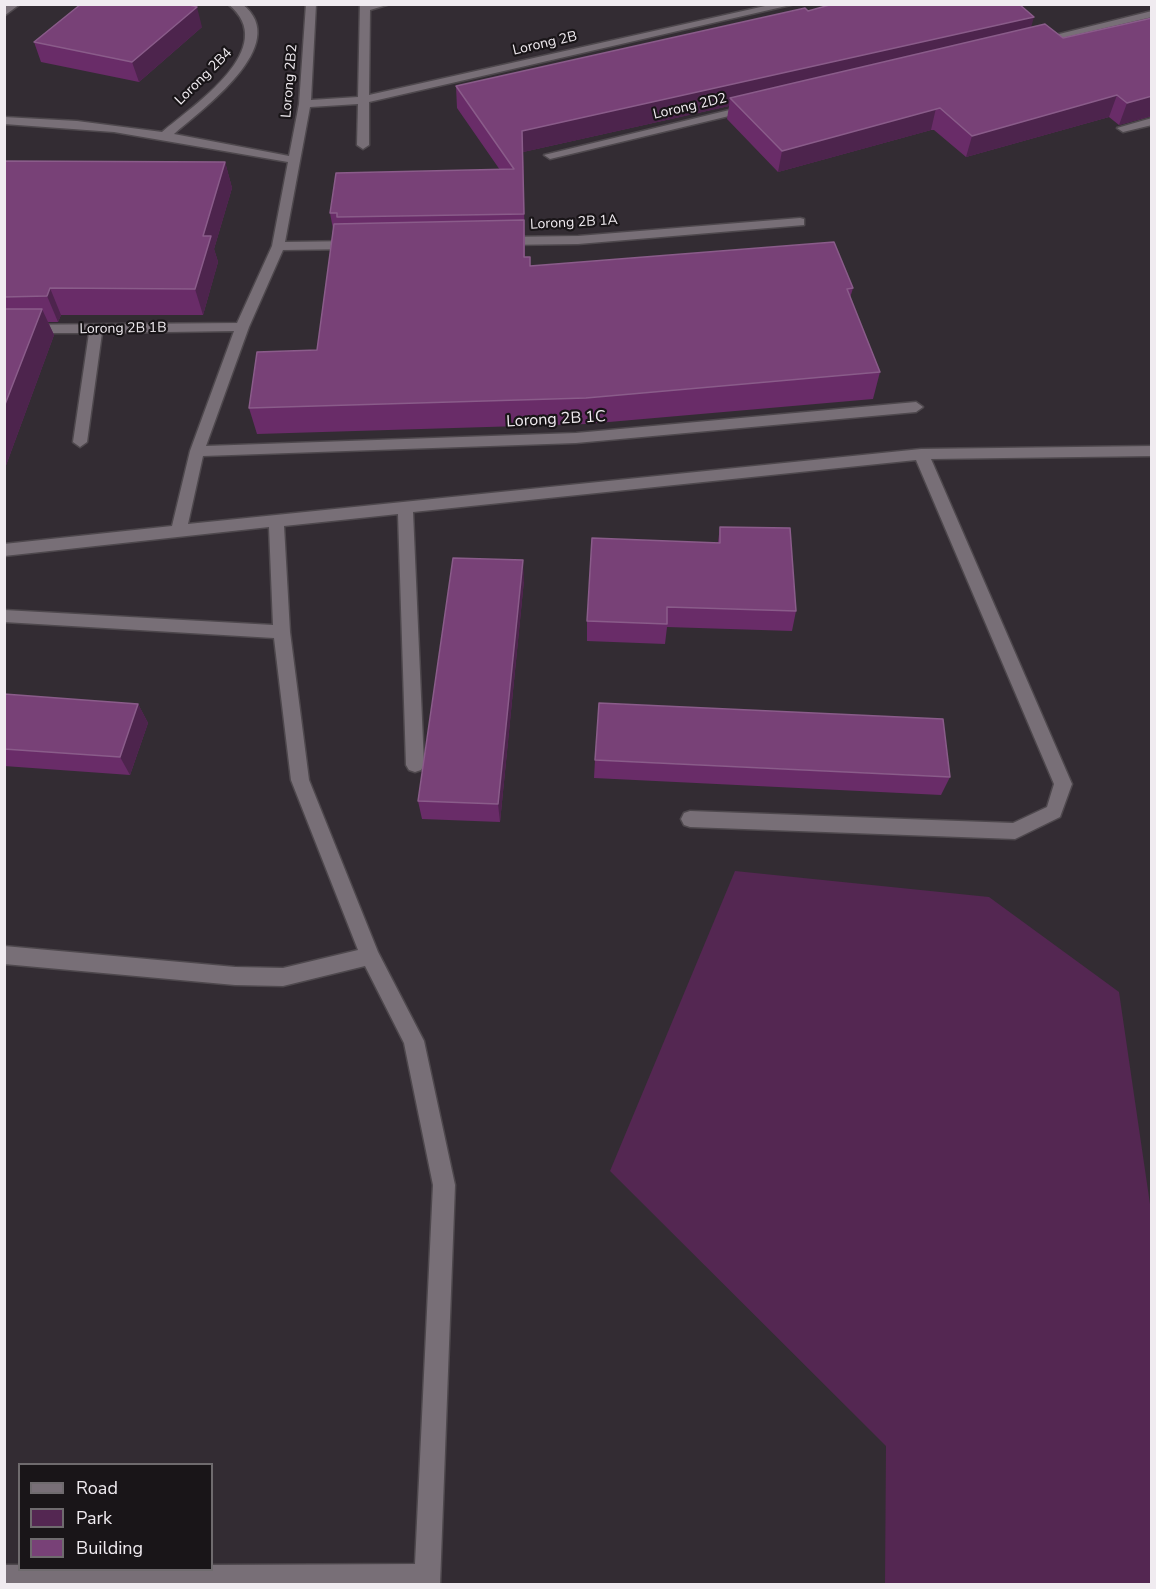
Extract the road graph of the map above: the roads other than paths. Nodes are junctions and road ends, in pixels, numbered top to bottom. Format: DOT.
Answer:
graph roads {
  1 [pos="15,4"];
  2 [pos="233,4"];
  3 [pos="311,4"];
  4 [pos="385,4"];
  5 [pos="790,4"];
  6 [pos="365,6"];
  7 [pos="4,13"];
  8 [pos="1152,14"];
  9 [pos="1024,44"];
  10 [pos="363,100"];
  11 [pos="305,104"];
  12 [pos="758,106"];
  13 [pos="4,120"];
  14 [pos="1152,121"];
  15 [pos="1123,128"];
  16 [pos="164,137"];
  17 [pos="363,145"];
  18 [pos="550,155"];
  19 [pos="294,160"];
  20 [pos="800,222"];
  21 [pos="486,242"];
  22 [pos="370,244"];
  23 [pos="278,246"];
  24 [pos="242,327"];
  25 [pos="4,329"];
  26 [pos="96,330"];
  27 [pos="916,406"];
  28 [pos="80,442"];
  29 [pos="197,451"];
  30 [pos="1152,451"];
  31 [pos="921,454"];
  32 [pos="405,509"];
  33 [pos="276,522"];
  34 [pos="179,531"];
  35 [pos="4,550"];
  36 [pos="4,616"];
  37 [pos="282,632"];
  38 [pos="415,765"];
  39 [pos="690,819"];
  40 [pos="4,955"];
  41 [pos="370,956"];
  42 [pos="4,1578"];
  43 [pos="427,1581"];
  1 -- 7 [label="street"];
  2 -- 16 [label="street, Lorong 2B4"];
  3 -- 11 [label="street, Lorong 2B2"];
  4 -- 6 [label="street"];
  5 -- 10 [label="street, Lorong 2B"];
  6 -- 10 [label="street"];
  8 -- 9 [label="street"];
  10 -- 11 [label="street, Lorong 2B"];
  10 -- 17 [label="street"];
  11 -- 19 [label="street, Lorong 2B2"];
  12 -- 18 [label="street, Lorong 2D2"];
  13 -- 16 [label="street"];
  14 -- 15 [label="street"];
  16 -- 19 [label="street"];
  19 -- 23 [label="street, Lorong 2B2"];
  20 -- 21 [label="street, Lorong 2B 1A"];
  22 -- 23 [label="street"];
  23 -- 24 [label="street, Lorong 2B2"];
  24 -- 26 [label="street, Lorong 2B 1B"];
  24 -- 29 [label="street, Lorong 2B2"];
  25 -- 26 [label="street, Lorong 2B 1B"];
  26 -- 28 [label="street"];
  27 -- 29 [label="street, Lorong 2B 1C"];
  29 -- 34 [label="street, Lorong 2B2"];
  30 -- 31 [label="street"];
  31 -- 32 [label="street"];
  31 -- 39 [label="street"];
  32 -- 33 [label="street"];
  32 -- 38 [label="street"];
  33 -- 34 [label="street"];
  33 -- 37 [label="street"];
  34 -- 35 [label="street"];
  36 -- 37 [label="street"];
  37 -- 41 [label="street"];
  40 -- 41 [label="street"];
  41 -- 43 [label="street"];
  42 -- 43 [label="street"];
}
